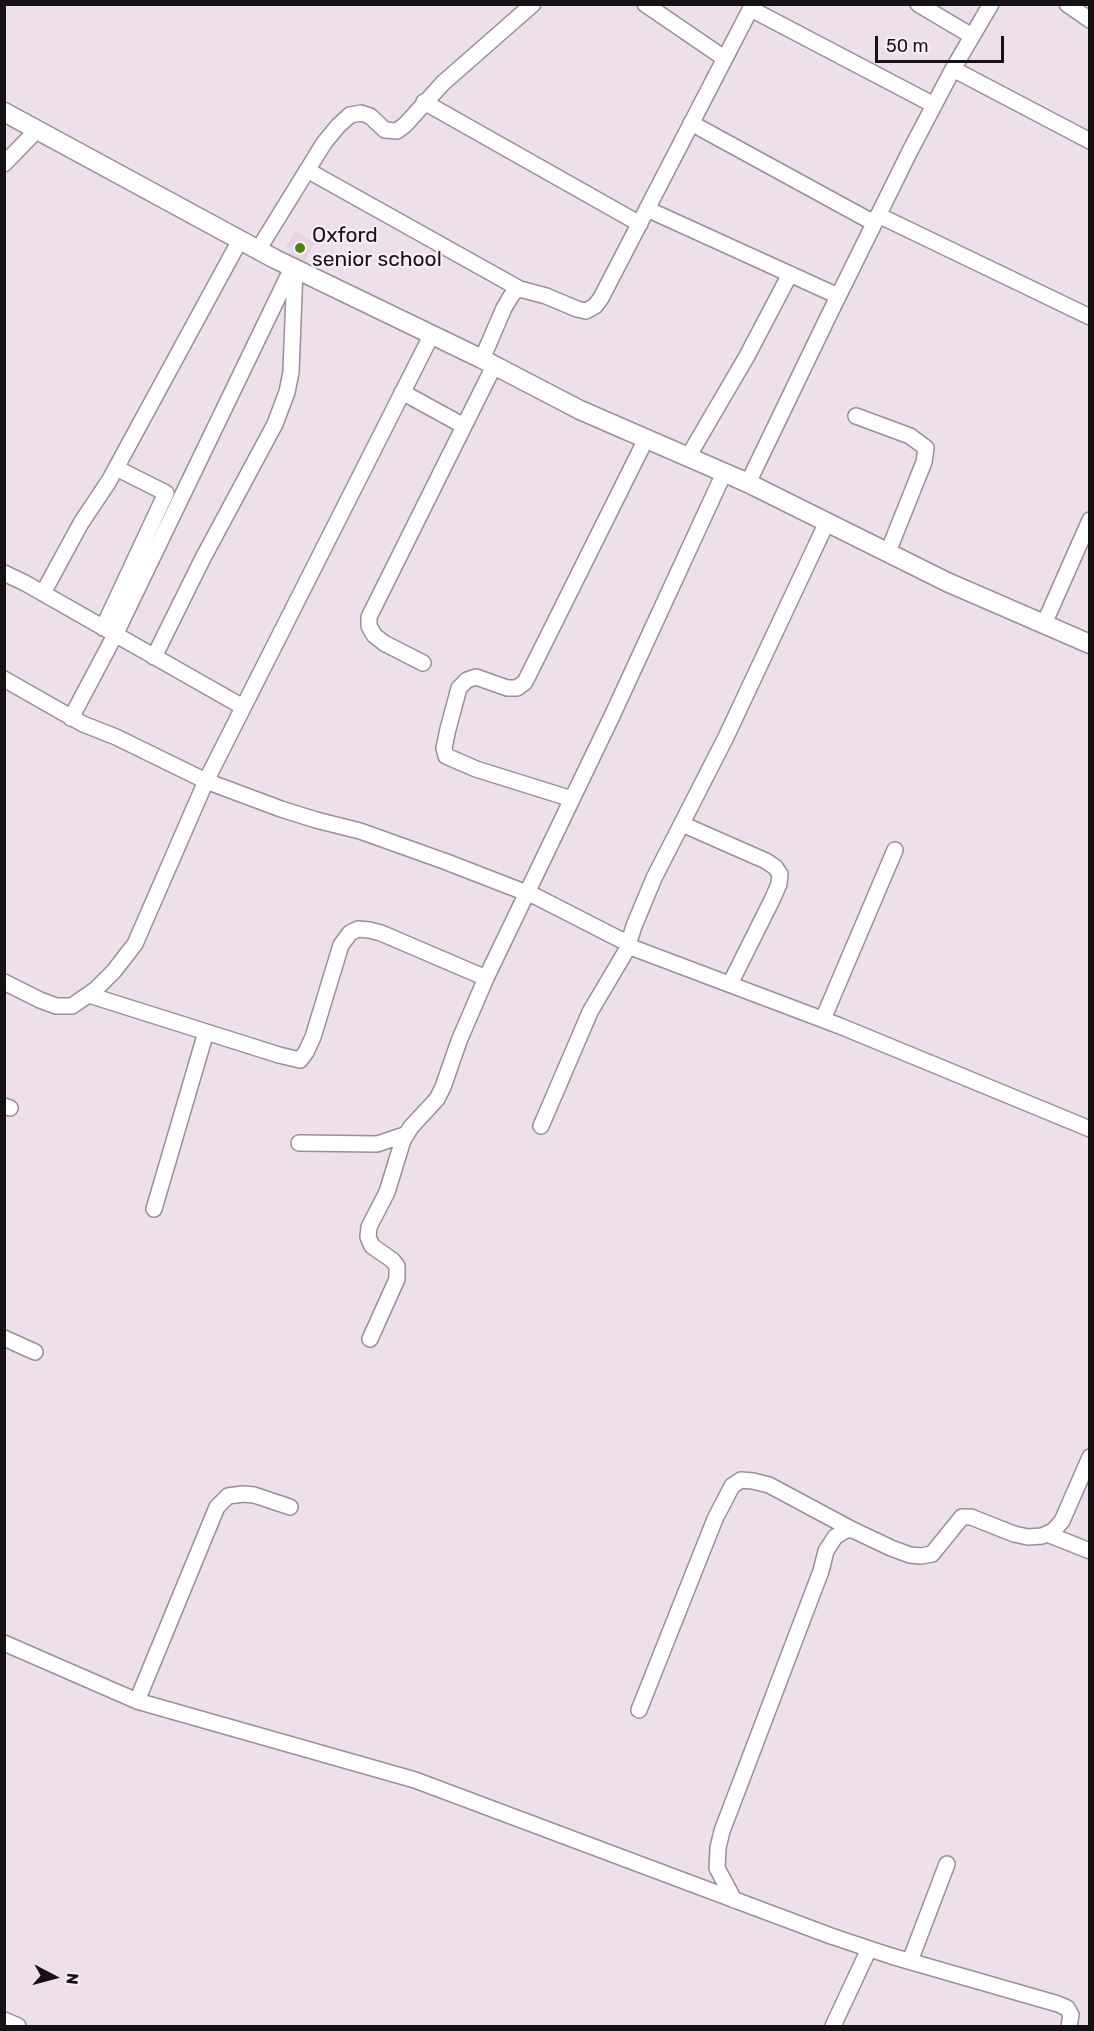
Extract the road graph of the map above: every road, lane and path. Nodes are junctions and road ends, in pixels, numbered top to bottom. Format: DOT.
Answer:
graph roads {
  1 [pos="533,4"];
  2 [pos="645,4"];
  3 [pos="918,4"];
  4 [pos="991,4"];
  5 [pos="1067,4"];
  6 [pos="752,7"];
  7 [pos="1089,20"];
  8 [pos="972,36"];
  9 [pos="724,58"];
  10 [pos="953,69"];
  11 [pos="424,102"];
  12 [pos="934,105"];
  13 [pos="4,112"];
  14 [pos="691,123"];
  15 [pos="37,130"];
  16 [pos="1089,141"];
  17 [pos="4,164"];
  18 [pos="307,170"];
  19 [pos="647,209"];
  20 [pos="876,219"];
  21 [pos="640,224"];
  22 [pos="240,240"];
  23 [pos="258,250"];
  24 [pos="294,268"];
  25 [pos="790,274"];
  26 [pos="520,289"];
  27 [pos="838,296"];
  28 [pos="1089,317"];
  29 [pos="431,336"];
  30 [pos="488,362"];
  31 [pos="402,392"];
  32 [pos="856,416"];
  33 [pos="464,426"];
  34 [pos="646,439"];
  35 [pos="688,457"];
  36 [pos="116,468"];
  37 [pos="724,473"];
  38 [pos="748,483"];
  39 [pos="1089,520"];
  40 [pos="827,522"];
  41 [pos="888,552"];
  42 [pos="4,573"];
  43 [pos="44,593"];
  44 [pos="1044,624"];
  45 [pos="109,631"];
  46 [pos="1089,644"];
  47 [pos="154,657"];
  48 [pos="423,663"];
  49 [pos="4,679"];
  50 [pos="243,707"];
  51 [pos="71,718"];
  52 [pos="206,781"];
  53 [pos="572,799"];
  54 [pos="682,824"];
  55 [pos="895,850"];
  56 [pos="527,893"];
  57 [pos="629,943"];
  58 [pos="486,978"];
  59 [pos="4,982"];
  60 [pos="730,984"];
  61 [pos="89,995"];
  62 [pos="823,1019"];
  63 [pos="206,1032"];
  64 [pos="541,1126"];
  65 [pos="1089,1129"];
  66 [pos="407,1134"];
  67 [pos="299,1143"];
  68 [pos="154,1209"];
  69 [pos="4,1338"];
  70 [pos="370,1339"];
  71 [pos="35,1352"];
  72 [pos="1089,1457"];
  73 [pos="290,1507"];
  74 [pos="853,1530"];
  75 [pos="1047,1534"];
  76 [pos="1089,1551"];
  77 [pos="4,1643"];
  78 [pos="137,1701"];
  79 [pos="639,1710"];
  80 [pos="947,1864"];
  81 [pos="734,1900"];
  82 [pos="869,1948"];
  83 [pos="910,1961"];
  84 [pos="4,2020"];
  85 [pos="18,2026"];
  86 [pos="833,2026"];
  87 [pos="1069,2026"];
  1 -- 11 [label="street"];
  2 -- 9 [label="street"];
  3 -- 8 [label="street"];
  4 -- 8 [label="street"];
  5 -- 7 [label="street"];
  6 -- 9 [label="street"];
  6 -- 12 [label="street"];
  8 -- 10 [label="street"];
  9 -- 14 [label="street"];
  10 -- 12 [label="street"];
  10 -- 16 [label="street"];
  11 -- 18 [label="street"];
  11 -- 21 [label="street"];
  12 -- 20 [label="street"];
  13 -- 15 [label="street"];
  14 -- 19 [label="street"];
  14 -- 20 [label="street"];
  15 -- 17 [label="street"];
  15 -- 22 [label="street"];
  18 -- 23 [label="street"];
  18 -- 26 [label="street"];
  19 -- 21 [label="street"];
  19 -- 25 [label="street"];
  20 -- 27 [label="street"];
  20 -- 28 [label="street"];
  21 -- 26 [label="street"];
  22 -- 23 [label="street"];
  22 -- 36 [label="street"];
  23 -- 24 [label="street"];
  24 -- 29 [label="street"];
  24 -- 45 [label="street"];
  24 -- 47 [label="street"];
  25 -- 27 [label="street"];
  25 -- 35 [label="street"];
  26 -- 30 [label="street"];
  27 -- 38 [label="street"];
  29 -- 30 [label="street"];
  29 -- 31 [label="street"];
  30 -- 33 [label="street"];
  30 -- 34 [label="street"];
  31 -- 33 [label="street"];
  31 -- 50 [label="street"];
  32 -- 41 [label="street"];
  33 -- 48 [label="street"];
  34 -- 35 [label="street"];
  34 -- 53 [label="street"];
  35 -- 37 [label="street"];
  36 -- 43 [label="street"];
  36 -- 45 [label="street"];
  37 -- 38 [label="street"];
  37 -- 53 [label="street"];
  38 -- 40 [label="street"];
  39 -- 44 [label="street"];
  40 -- 41 [label="street"];
  40 -- 54 [label="street"];
  41 -- 44 [label="street"];
  42 -- 43 [label="street"];
  43 -- 45 [label="street"];
  44 -- 46 [label="street"];
  45 -- 47 [label="street"];
  45 -- 51 [label="street"];
  47 -- 50 [label="street"];
  49 -- 51 [label="street"];
  50 -- 52 [label="street"];
  51 -- 52 [label="street"];
  52 -- 56 [label="street"];
  52 -- 61 [label="street"];
  53 -- 56 [label="street"];
  54 -- 57 [label="street"];
  54 -- 60 [label="street"];
  55 -- 62 [label="street"];
  56 -- 57 [label="street"];
  56 -- 58 [label="street"];
  57 -- 60 [label="street"];
  57 -- 64 [label="street"];
  58 -- 63 [label="street"];
  58 -- 66 [label="street"];
  59 -- 61 [label="street"];
  60 -- 62 [label="street"];
  61 -- 63 [label="street"];
  62 -- 65 [label="street"];
  63 -- 68 [label="street"];
  66 -- 67 [label="street"];
  66 -- 70 [label="street"];
  69 -- 71 [label="street"];
  72 -- 75 [label="street"];
  73 -- 78 [label="street"];
  74 -- 75 [label="street"];
  74 -- 79 [label="street"];
  74 -- 81 [label="street"];
  75 -- 76 [label="street"];
  77 -- 78 [label="street"];
  78 -- 81 [label="street"];
  80 -- 83 [label="street"];
  81 -- 82 [label="street"];
  82 -- 83 [label="street"];
  82 -- 86 [label="street"];
  83 -- 87 [label="street"];
  84 -- 85 [label="street"];
}
